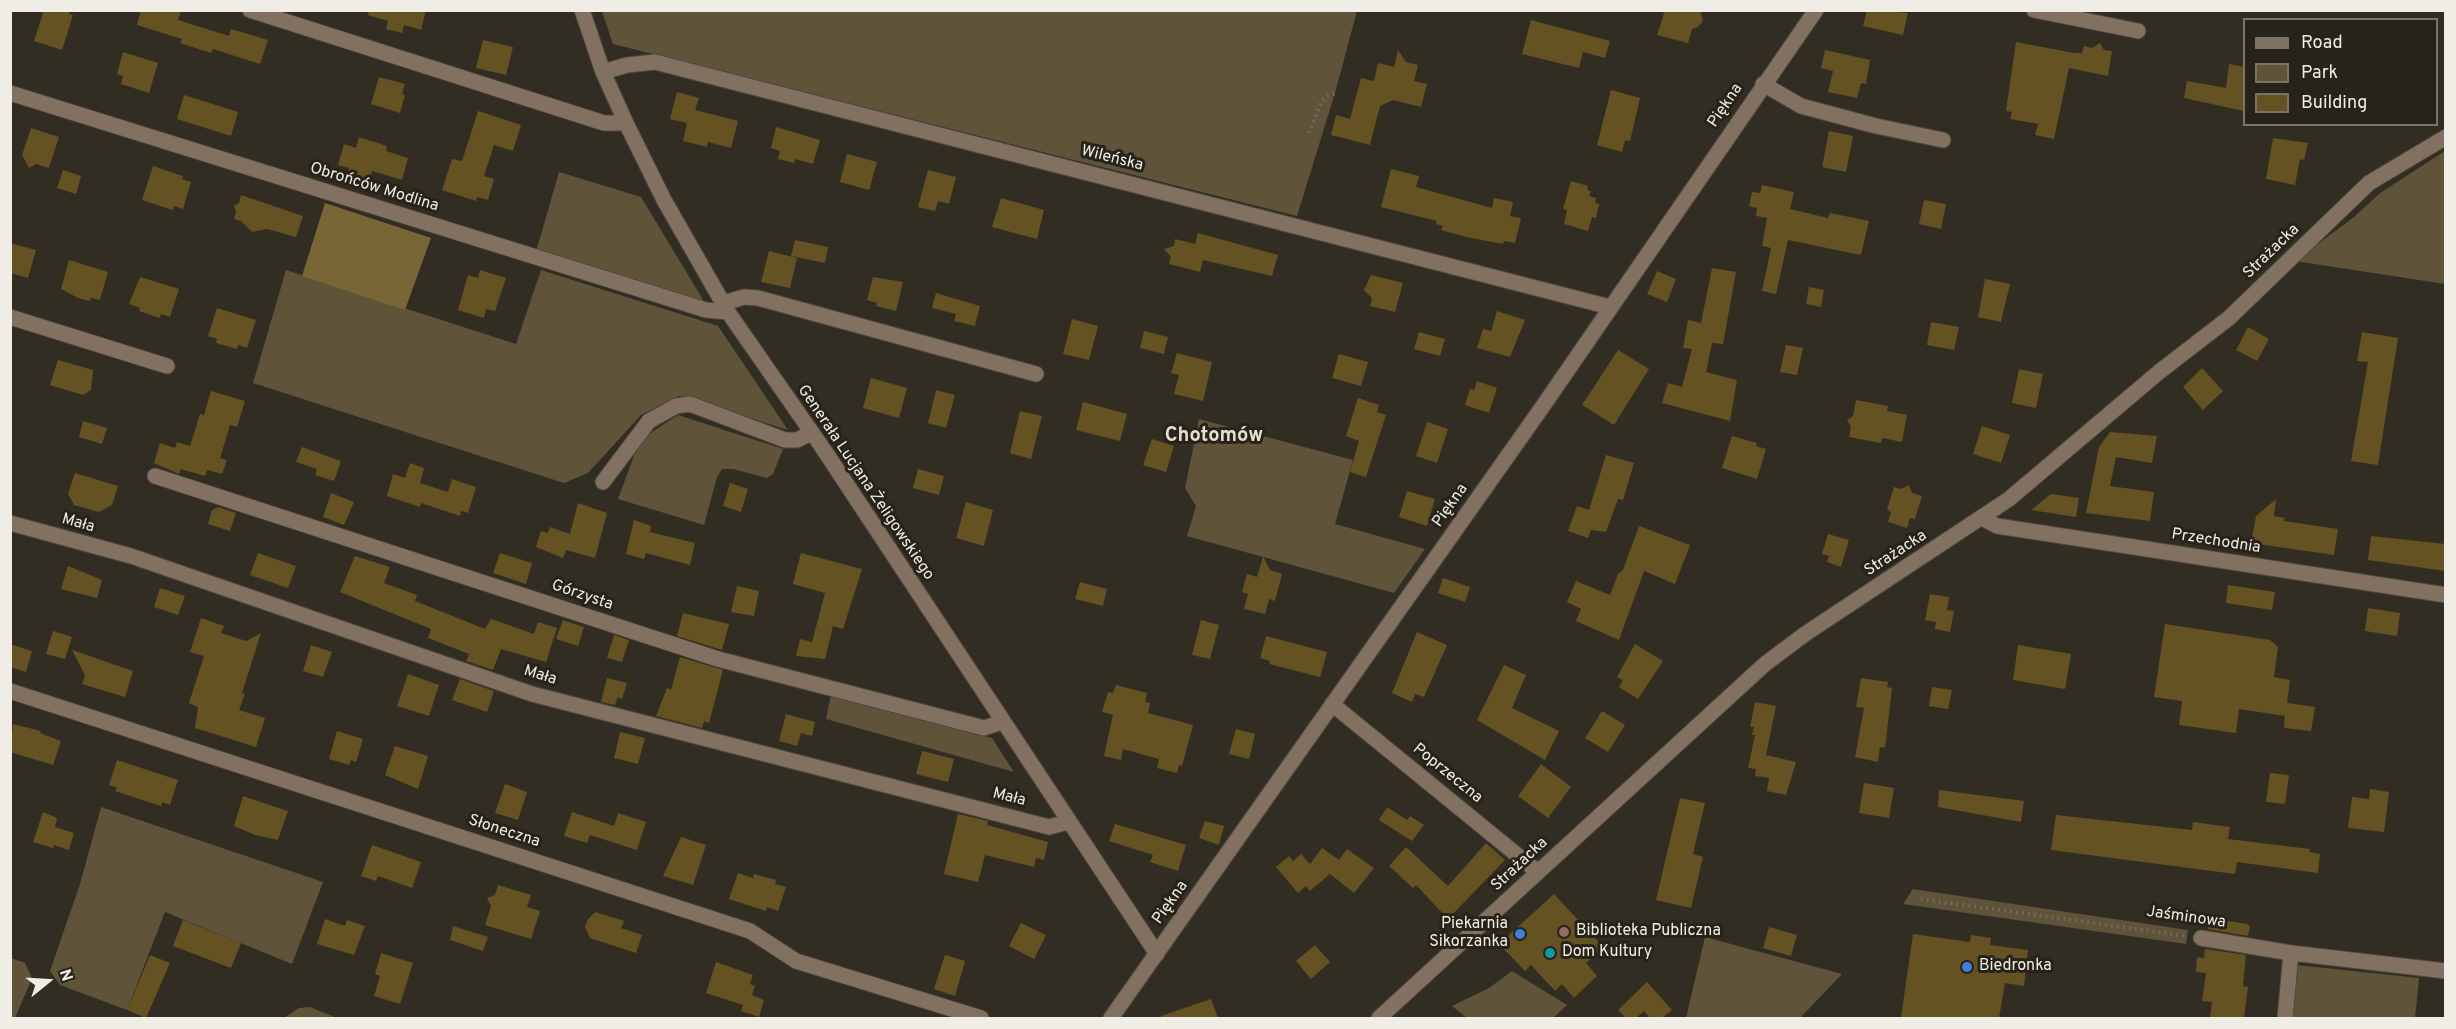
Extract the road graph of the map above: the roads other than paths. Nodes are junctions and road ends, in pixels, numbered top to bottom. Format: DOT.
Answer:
graph roads {
  1 [pos="250,10"];
  2 [pos="582,10"];
  3 [pos="1815,10"];
  4 [pos="2034,10"];
  5 [pos="2138,31"];
  6 [pos="603,72"];
  7 [pos="1763,84"];
  8 [pos="10,93"];
  9 [pos="626,123"];
  10 [pos="2445,137"];
  11 [pos="1943,140"];
  12 [pos="1610,307"];
  13 [pos="726,308"];
  14 [pos="10,317"];
  15 [pos="167,366"];
  16 [pos="1036,374"];
  17 [pos="811,433"];
  18 [pos="155,476"];
  19 [pos="603,482"];
  20 [pos="1982,519"];
  21 [pos="10,522"];
  22 [pos="2445,596"];
  23 [pos="10,691"];
  24 [pos="1332,704"];
  25 [pos="1002,722"];
  26 [pos="1068,822"];
  27 [pos="1538,872"];
  28 [pos="2201,938"];
  29 [pos="2291,952"];
  30 [pos="1157,954"];
  31 [pos="2445,971"];
  32 [pos="981,1018"];
  33 [pos="1111,1018"];
  34 [pos="1379,1018"];
  35 [pos="2285,1018"];
  1 -- 9 [label="street"];
  2 -- 6 [label="street, Generała Lucjana Żeligowskiego"];
  3 -- 7 [label="street, Piękna"];
  4 -- 5 [label="street"];
  6 -- 9 [label="street, Generała Lucjana Żeligowskiego"];
  6 -- 12 [label="street, Wileńska"];
  7 -- 11 [label="street"];
  7 -- 12 [label="street, Piękna"];
  8 -- 13 [label="street, Obrońców Modlina"];
  9 -- 13 [label="street, Generała Lucjana Żeligowskiego"];
  10 -- 20 [label="street, Strażacka"];
  12 -- 24 [label="street, Piękna"];
  13 -- 16 [label="street"];
  13 -- 17 [label="street, Generała Lucjana Żeligowskiego"];
  14 -- 15 [label="street"];
  17 -- 19 [label="street"];
  17 -- 25 [label="street, Generała Lucjana Żeligowskiego"];
  18 -- 25 [label="street, Górzysta"];
  20 -- 22 [label="street, Przechodnia"];
  20 -- 27 [label="street, Strażacka"];
  21 -- 26 [label="street, Mała"];
  23 -- 32 [label="street, Słoneczna"];
  24 -- 27 [label="street, Poprzeczna"];
  24 -- 30 [label="street, Piękna"];
  25 -- 26 [label="street, Generała Lucjana Żeligowskiego"];
  26 -- 30 [label="street, Generała Lucjana Żeligowskiego"];
  27 -- 34 [label="street, Strażacka"];
  28 -- 29 [label="street, Jaśminowa"];
  29 -- 31 [label="street, Jaśminowa"];
  29 -- 35 [label="street"];
  30 -- 33 [label="street, Piękna"];
}
